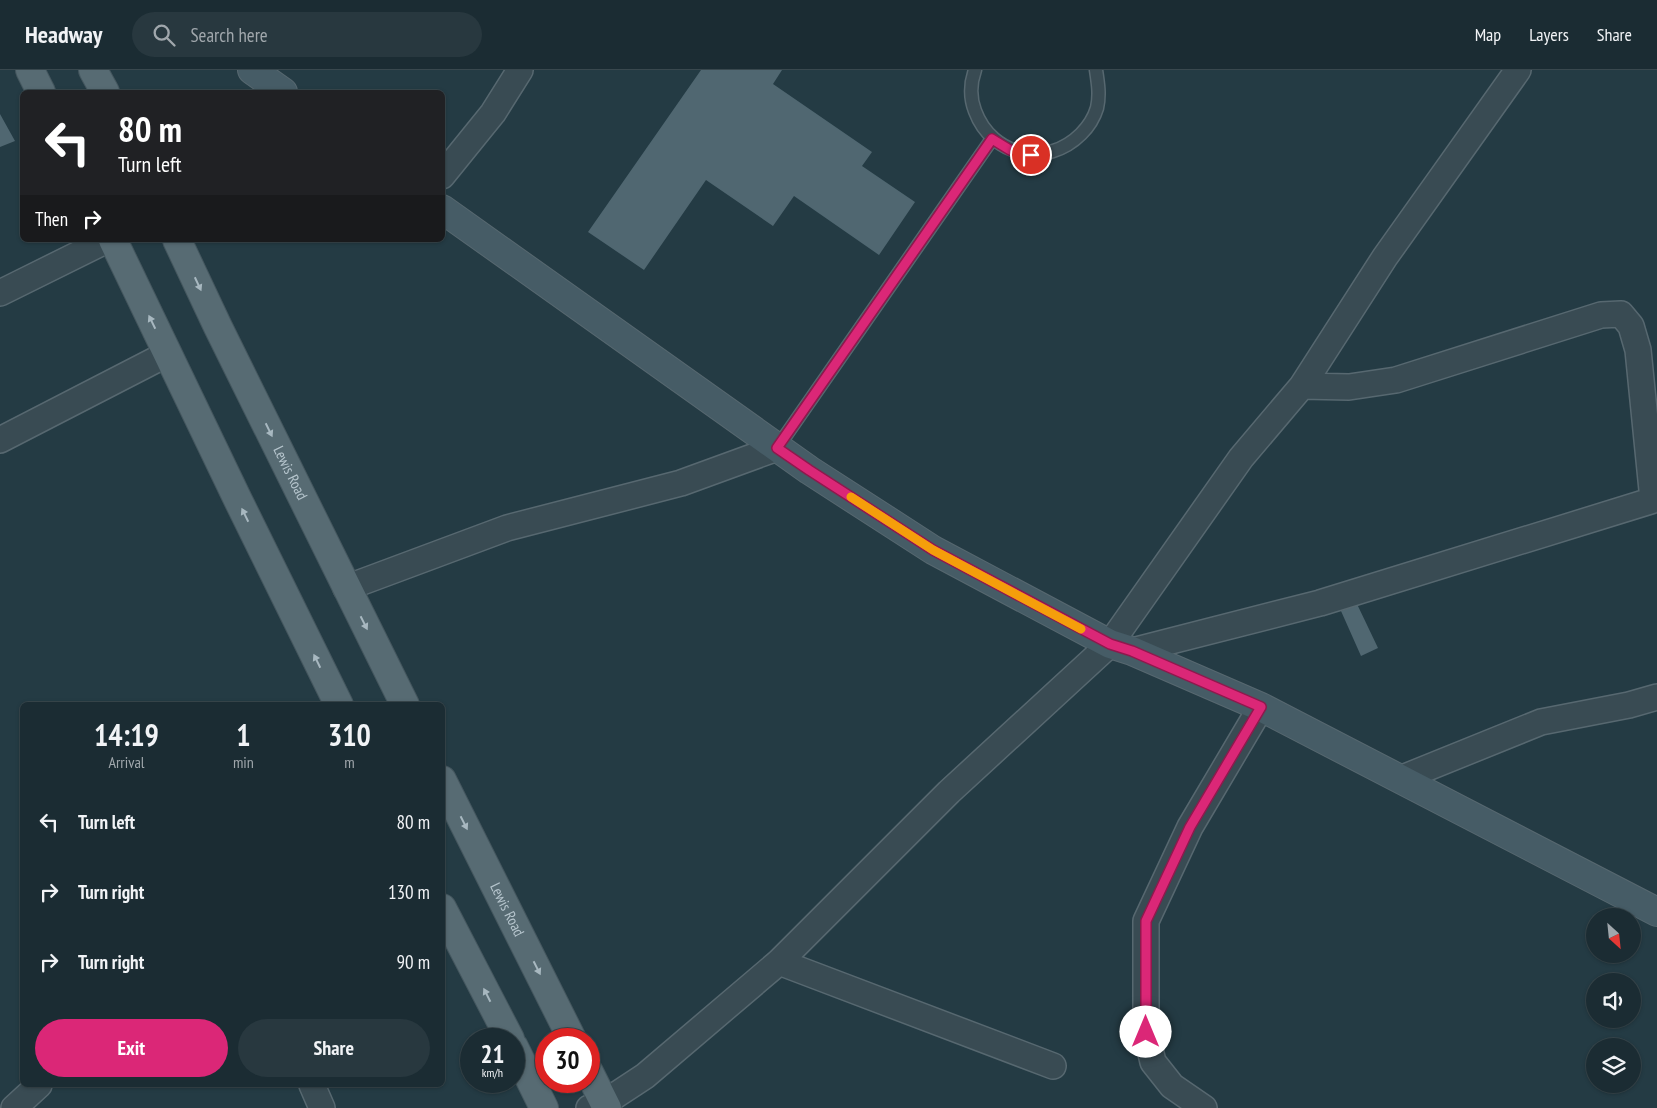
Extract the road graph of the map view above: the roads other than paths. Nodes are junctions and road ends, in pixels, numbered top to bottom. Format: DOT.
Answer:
graph roads {
  1 [pos="30,70"];
  2 [pos="94,70"];
  3 [pos="252,70"];
  4 [pos="520,70"];
  5 [pos="975,70"];
  6 [pos="1096,70"];
  7 [pos="1518,70"];
  8 [pos="40,90"];
  9 [pos="104,90"];
  10 [pos="280,90"];
  11 [pos="992,139"];
  12 [pos="445,172"];
  13 [pos="445,211"];
  14 [pos="102,242"];
  15 [pos="114,242"];
  16 [pos="178,242"];
  17 [pos="0,294"];
  18 [pos="168,354"];
  19 [pos="1302,386"];
  20 [pos="0,440"];
  21 [pos="777,448"];
  22 [pos="1655,499"];
  23 [pos="346,588"];
  24 [pos="1121,647"];
  25 [pos="1657,697"];
  26 [pos="337,702"];
  27 [pos="403,702"];
  28 [pos="1261,707"];
  29 [pos="1400,778"];
  30 [pos="445,786"];
  31 [pos="1657,912"];
  32 [pos="445,914"];
  33 [pos="779,962"];
  34 [pos="504,1028"];
  35 [pos="566,1028"];
  36 [pos="1054,1066"];
  37 [pos="525,1069"];
  38 [pos="37,1087"];
  39 [pos="313,1087"];
  40 [pos="596,1093"];
  41 [pos="600,1106"];
  42 [pos="14,1108"];
  43 [pos="322,1108"];
  44 [pos="544,1108"];
  45 [pos="1204,1108"];
  1 -- 8 [label="main road"];
  2 -- 9 [label="main road"];
  3 -- 10 [label="street"];
  4 -- 12 [label="street"];
  5 -- 11 [label="lane"];
  6 -- 11 [label="lane"];
  7 -- 19 [label="street"];
  11 -- 21 [label="lane"];
  13 -- 21 [label="street"];
  14 -- 17 [label="street"];
  18 -- 15 [label="main road, one-way"];
  16 -- 23 [label="main road, Lewis Road, one-way"];
  18 -- 20 [label="street"];
  26 -- 18 [label="main road, one-way"];
  19 -- 22 [label="street"];
  19 -- 24 [label="street"];
  21 -- 23 [label="street"];
  21 -- 24 [label="street"];
  22 -- 24 [label="street"];
  23 -- 27 [label="main road, Lewis Road, one-way"];
  24 -- 28 [label="street"];
  24 -- 33 [label="street"];
  25 -- 29 [label="street"];
  28 -- 29 [label="street"];
  28 -- 45 [label="street"];
  29 -- 31 [label="street"];
  30 -- 35 [label="main road, Lewis Road, one-way"];
  34 -- 32 [label="main road, one-way"];
  33 -- 36 [label="street"];
  33 -- 41 [label="street"];
  37 -- 44 [label="main road"];
  38 -- 42 [label="street"];
  39 -- 43 [label="street"];
  40 -- 41 [label="main road"];
}
